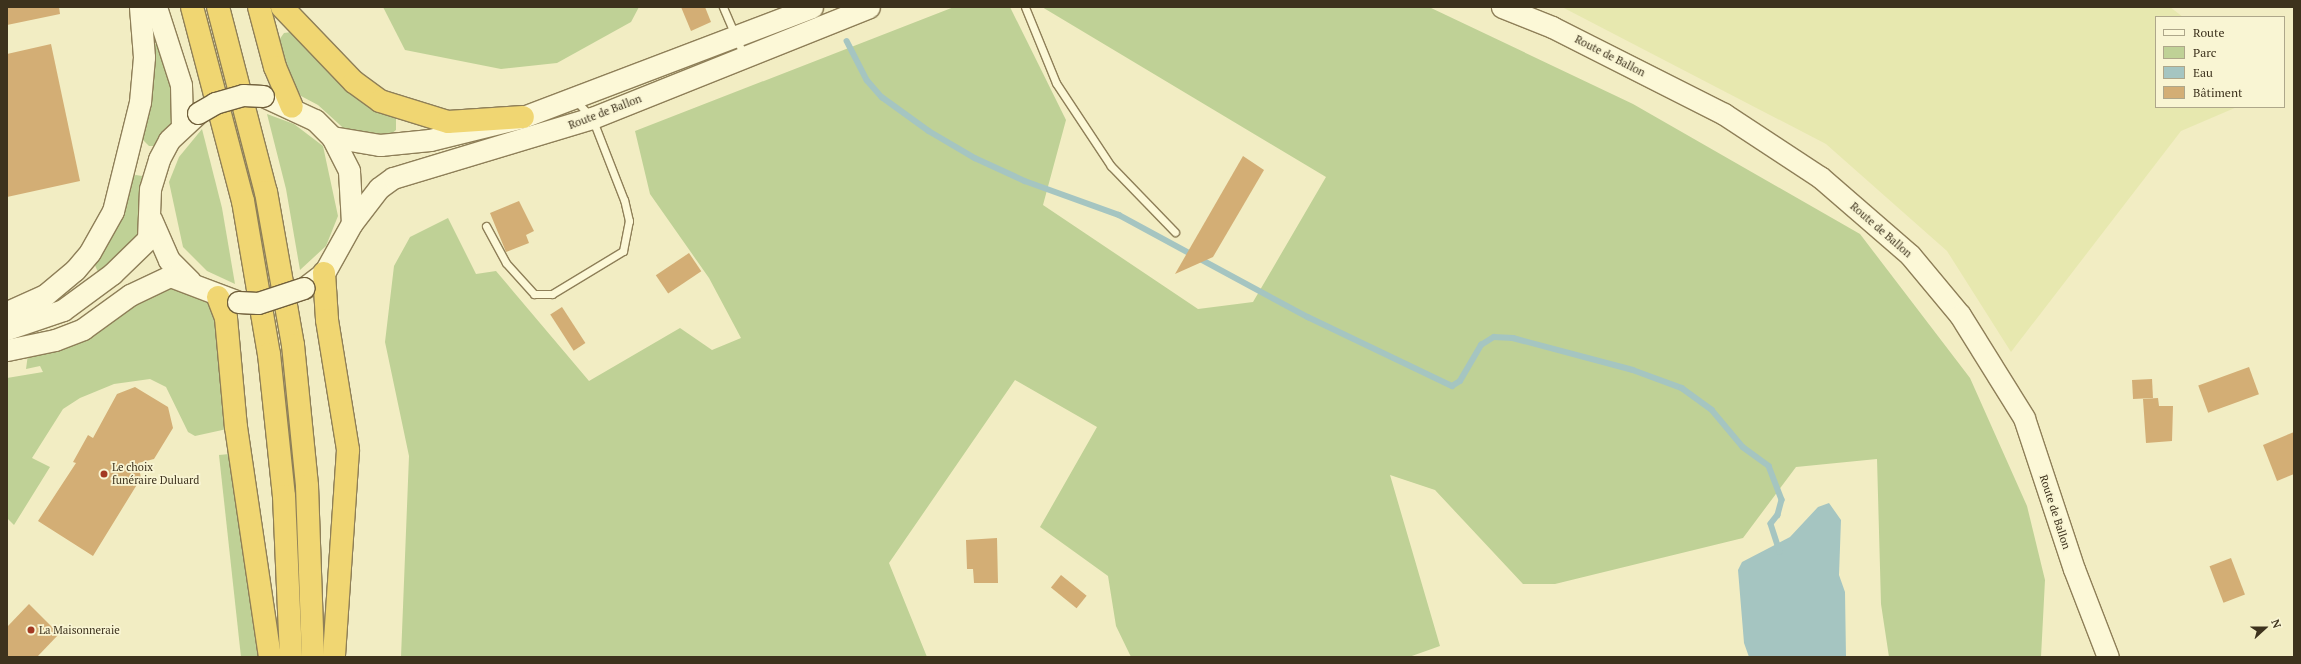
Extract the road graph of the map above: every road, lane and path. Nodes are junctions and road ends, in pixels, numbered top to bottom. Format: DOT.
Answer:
graph roads {
  1 [pos="140,7"];
  2 [pos="156,7"];
  3 [pos="192,7"];
  4 [pos="218,7"];
  5 [pos="259,7"];
  6 [pos="282,7"];
  7 [pos="723,7"];
  8 [pos="812,7"];
  9 [pos="868,7"];
  10 [pos="1025,7"];
  11 [pos="1502,7"];
  12 [pos="737,36"];
  13 [pos="744,57"];
  14 [pos="574,99"];
  15 [pos="292,107"];
  16 [pos="522,117"];
  17 [pos="592,118"];
  18 [pos="190,119"];
  19 [pos="332,137"];
  20 [pos="151,219"];
  21 [pos="352,223"];
  22 [pos="486,226"];
  23 [pos="1175,232"];
  24 [pos="324,273"];
  25 [pos="190,282"];
  26 [pos="228,299"];
  27 [pos="7,312"];
  28 [pos="7,329"];
  29 [pos="7,350"];
  30 [pos="270,657"];
  31 [pos="291,657"];
  32 [pos="313,657"];
  33 [pos="334,657"];
  34 [pos="2108,657"];
  1 -- 27 [label="main road"];
  2 -- 18 [label="main road"];
  3 -- 31 [label="highway"];
  4 -- 32 [label="highway"];
  5 -- 15 [label="highway"];
  6 -- 16 [label="highway"];
  7 -- 12 [label="lane"];
  8 -- 12 [label="main road"];
  9 -- 13 [label="main road, Route de Ballon"];
  10 -- 23 [label="lane"];
  11 -- 34 [label="main road, Route de Ballon"];
  12 -- 13 [label="lane"];
  12 -- 14 [label="main road"];
  13 -- 17 [label="main road, Route de Ballon"];
  14 -- 16 [label="main road"];
  14 -- 17 [label="lane"];
  15 -- 18 [label="main road, bridge"];
  15 -- 19 [label="main road"];
  16 -- 19 [label="main road"];
  17 -- 21 [label="main road, Route de Ballon"];
  17 -- 22 [label="lane"];
  18 -- 20 [label="main road"];
  19 -- 21 [label="main road"];
  20 -- 25 [label="main road"];
  20 -- 28 [label="main road"];
  21 -- 24 [label="main road, Route de Ballon"];
  24 -- 26 [label="main road, bridge"];
  24 -- 33 [label="highway"];
  25 -- 26 [label="main road"];
  25 -- 29 [label="main road"];
  26 -- 30 [label="highway"];
}
